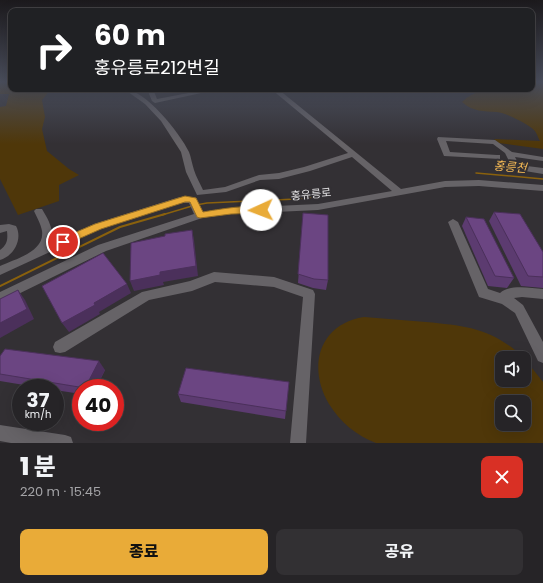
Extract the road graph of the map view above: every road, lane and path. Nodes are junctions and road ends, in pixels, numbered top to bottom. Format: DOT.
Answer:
graph roads {
  1 [pos="151,102"];
  2 [pos="292,103"];
  3 [pos="353,154"];
  4 [pos="510,156"];
  5 [pos="497,157"];
  6 [pos="543,160"];
  7 [pos="543,171"];
  8 [pos="543,188"];
  9 [pos="397,190"];
  10 [pos="197,209"];
  11 [pos="39,211"];
  12 [pos="453,222"];
  13 [pos="0,229"];
  14 [pos="39,253"];
  15 [pos="0,256"];
  16 [pos="0,271"];
  17 [pos="543,294"];
  18 [pos="0,298"];
  19 [pos="506,300"];
  20 [pos="60,347"];
  21 [pos="543,356"];
  22 [pos="0,433"];
  23 [pos="65,443"];
  24 [pos="298,443"];
  1 -- 3 [label="street"];
  2 -- 3 [label="street"];
  3 -- 9 [label="street"];
  4 -- 5 [label="street"];
  4 -- 6 [label="street"];
  4 -- 7 [label="street"];
  8 -- 9 [label="street, 홍유릉로"];
  9 -- 10 [label="street, 홍유릉로"];
  10 -- 14 [label="street"];
  10 -- 18 [label="street, 홍유릉로"];
  11 -- 14 [label="street"];
  12 -- 19 [label="street"];
  13 -- 15 [label="street"];
  14 -- 16 [label="street"];
  17 -- 19 [label="street"];
  19 -- 21 [label="street"];
  20 -- 24 [label="street"];
  22 -- 23 [label="street"];
}
